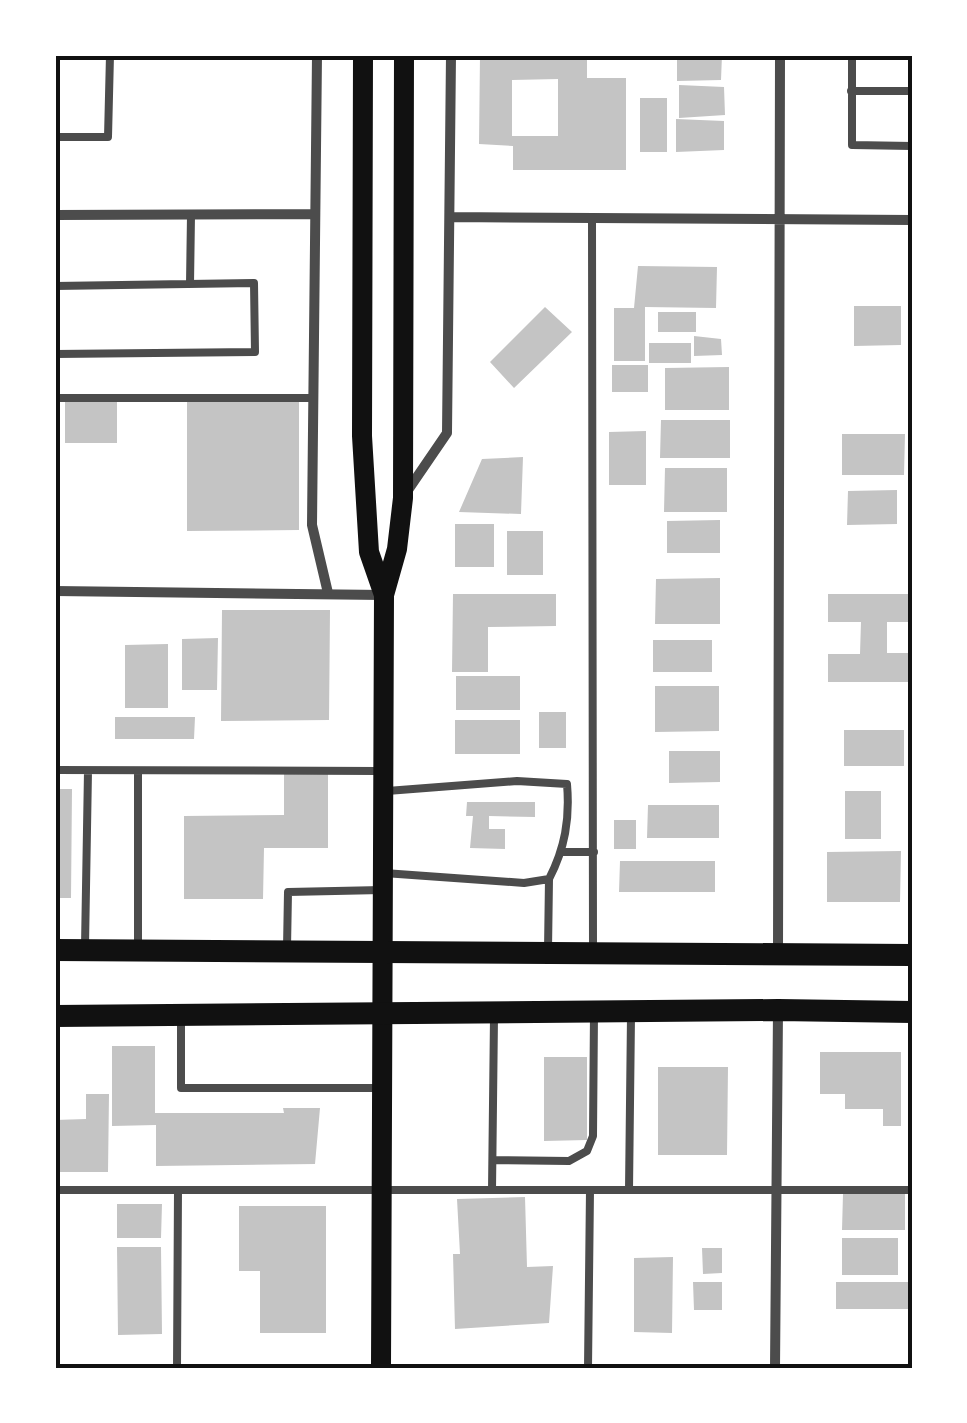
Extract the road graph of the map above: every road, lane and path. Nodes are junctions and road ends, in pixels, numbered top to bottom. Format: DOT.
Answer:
graph roads {
  1 [pos="110,55"];
  2 [pos="317,55"];
  3 [pos="363,55"];
  4 [pos="404,55"];
  5 [pos="450,55"];
  6 [pos="780,55"];
  7 [pos="852,55"];
  8 [pos="851,91"];
  9 [pos="912,91"];
  10 [pos="55,137"];
  11 [pos="912,146"];
  12 [pos="191,214"];
  13 [pos="314,214"];
  14 [pos="55,215"];
  15 [pos="450,216"];
  16 [pos="592,218"];
  17 [pos="779,219"];
  18 [pos="912,220"];
  19 [pos="190,284"];
  20 [pos="55,286"];
  21 [pos="55,354"];
  22 [pos="55,398"];
  23 [pos="313,398"];
  24 [pos="402,498"];
  25 [pos="55,591"];
  26 [pos="328,592"];
  27 [pos="384,595"];
  28 [pos="55,770"];
  29 [pos="88,770"];
  30 [pos="138,770"];
  31 [pos="384,781"];
  32 [pos="561,852"];
  33 [pos="594,852"];
  34 [pos="549,880"];
  35 [pos="384,881"];
  36 [pos="55,950"];
  37 [pos="85,950"];
  38 [pos="138,951"];
  39 [pos="287,953"];
  40 [pos="383,954"];
  41 [pos="548,955"];
  42 [pos="593,955"];
  43 [pos="912,955"];
  44 [pos="778,956"];
  45 [pos="778,1010"];
  46 [pos="594,1011"];
  47 [pos="631,1011"];
  48 [pos="494,1012"];
  49 [pos="912,1012"];
  50 [pos="383,1013"];
  51 [pos="181,1015"];
  52 [pos="55,1016"];
  53 [pos="383,1088"];
  54 [pos="492,1160"];
  55 [pos="55,1190"];
  56 [pos="178,1190"];
  57 [pos="382,1190"];
  58 [pos="492,1190"];
  59 [pos="590,1190"];
  60 [pos="630,1190"];
  61 [pos="776,1190"];
  62 [pos="912,1190"];
  63 [pos="177,1368"];
  64 [pos="382,1368"];
  65 [pos="588,1368"];
  66 [pos="775,1368"];
  1 -- 10 [label="lane"];
  2 -- 13 [label="street"];
  3 -- 27 [label="main road"];
  4 -- 24 [label="main road"];
  5 -- 15 [label="street"];
  6 -- 17 [label="street"];
  7 -- 8 [label="lane"];
  8 -- 9 [label="lane"];
  8 -- 11 [label="lane"];
  12 -- 13 [label="street"];
  12 -- 14 [label="street"];
  12 -- 19 [label="lane"];
  13 -- 23 [label="street"];
  15 -- 16 [label="street"];
  15 -- 24 [label="street"];
  16 -- 17 [label="street"];
  16 -- 33 [label="lane"];
  17 -- 18 [label="street"];
  17 -- 44 [label="street"];
  19 -- 20 [label="lane"];
  19 -- 21 [label="lane"];
  22 -- 23 [label="lane"];
  23 -- 26 [label="street"];
  24 -- 27 [label="main road"];
  25 -- 26 [label="street"];
  26 -- 27 [label="street"];
  27 -- 31 [label="main road"];
  28 -- 29 [label="lane"];
  29 -- 30 [label="lane"];
  29 -- 37 [label="lane"];
  30 -- 31 [label="lane"];
  30 -- 38 [label="lane"];
  31 -- 32 [label="lane"];
  31 -- 35 [label="main road"];
  32 -- 33 [label="lane"];
  32 -- 34 [label="lane"];
  33 -- 42 [label="lane"];
  34 -- 35 [label="lane"];
  34 -- 41 [label="lane"];
  35 -- 39 [label="lane"];
  35 -- 40 [label="main road"];
  36 -- 37 [label="main road"];
  37 -- 38 [label="main road"];
  38 -- 39 [label="main road"];
  39 -- 40 [label="main road"];
  40 -- 41 [label="main road"];
  40 -- 50 [label="main road"];
  41 -- 42 [label="main road"];
  42 -- 44 [label="main road"];
  43 -- 44 [label="main road"];
  45 -- 47 [label="main road"];
  45 -- 49 [label="main road"];
  45 -- 61 [label="street"];
  46 -- 47 [label="main road"];
  46 -- 48 [label="main road"];
  46 -- 54 [label="lane"];
  47 -- 60 [label="lane"];
  48 -- 50 [label="main road"];
  48 -- 54 [label="lane"];
  50 -- 51 [label="main road"];
  50 -- 53 [label="main road"];
  51 -- 52 [label="main road"];
  51 -- 53 [label="lane"];
  53 -- 57 [label="main road"];
  54 -- 58 [label="lane"];
  55 -- 56 [label="lane"];
  56 -- 57 [label="lane"];
  56 -- 63 [label="lane"];
  57 -- 58 [label="lane"];
  57 -- 64 [label="main road"];
  58 -- 59 [label="lane"];
  59 -- 60 [label="lane"];
  59 -- 65 [label="lane"];
  60 -- 61 [label="lane"];
  61 -- 62 [label="lane"];
  61 -- 66 [label="street"];
}
